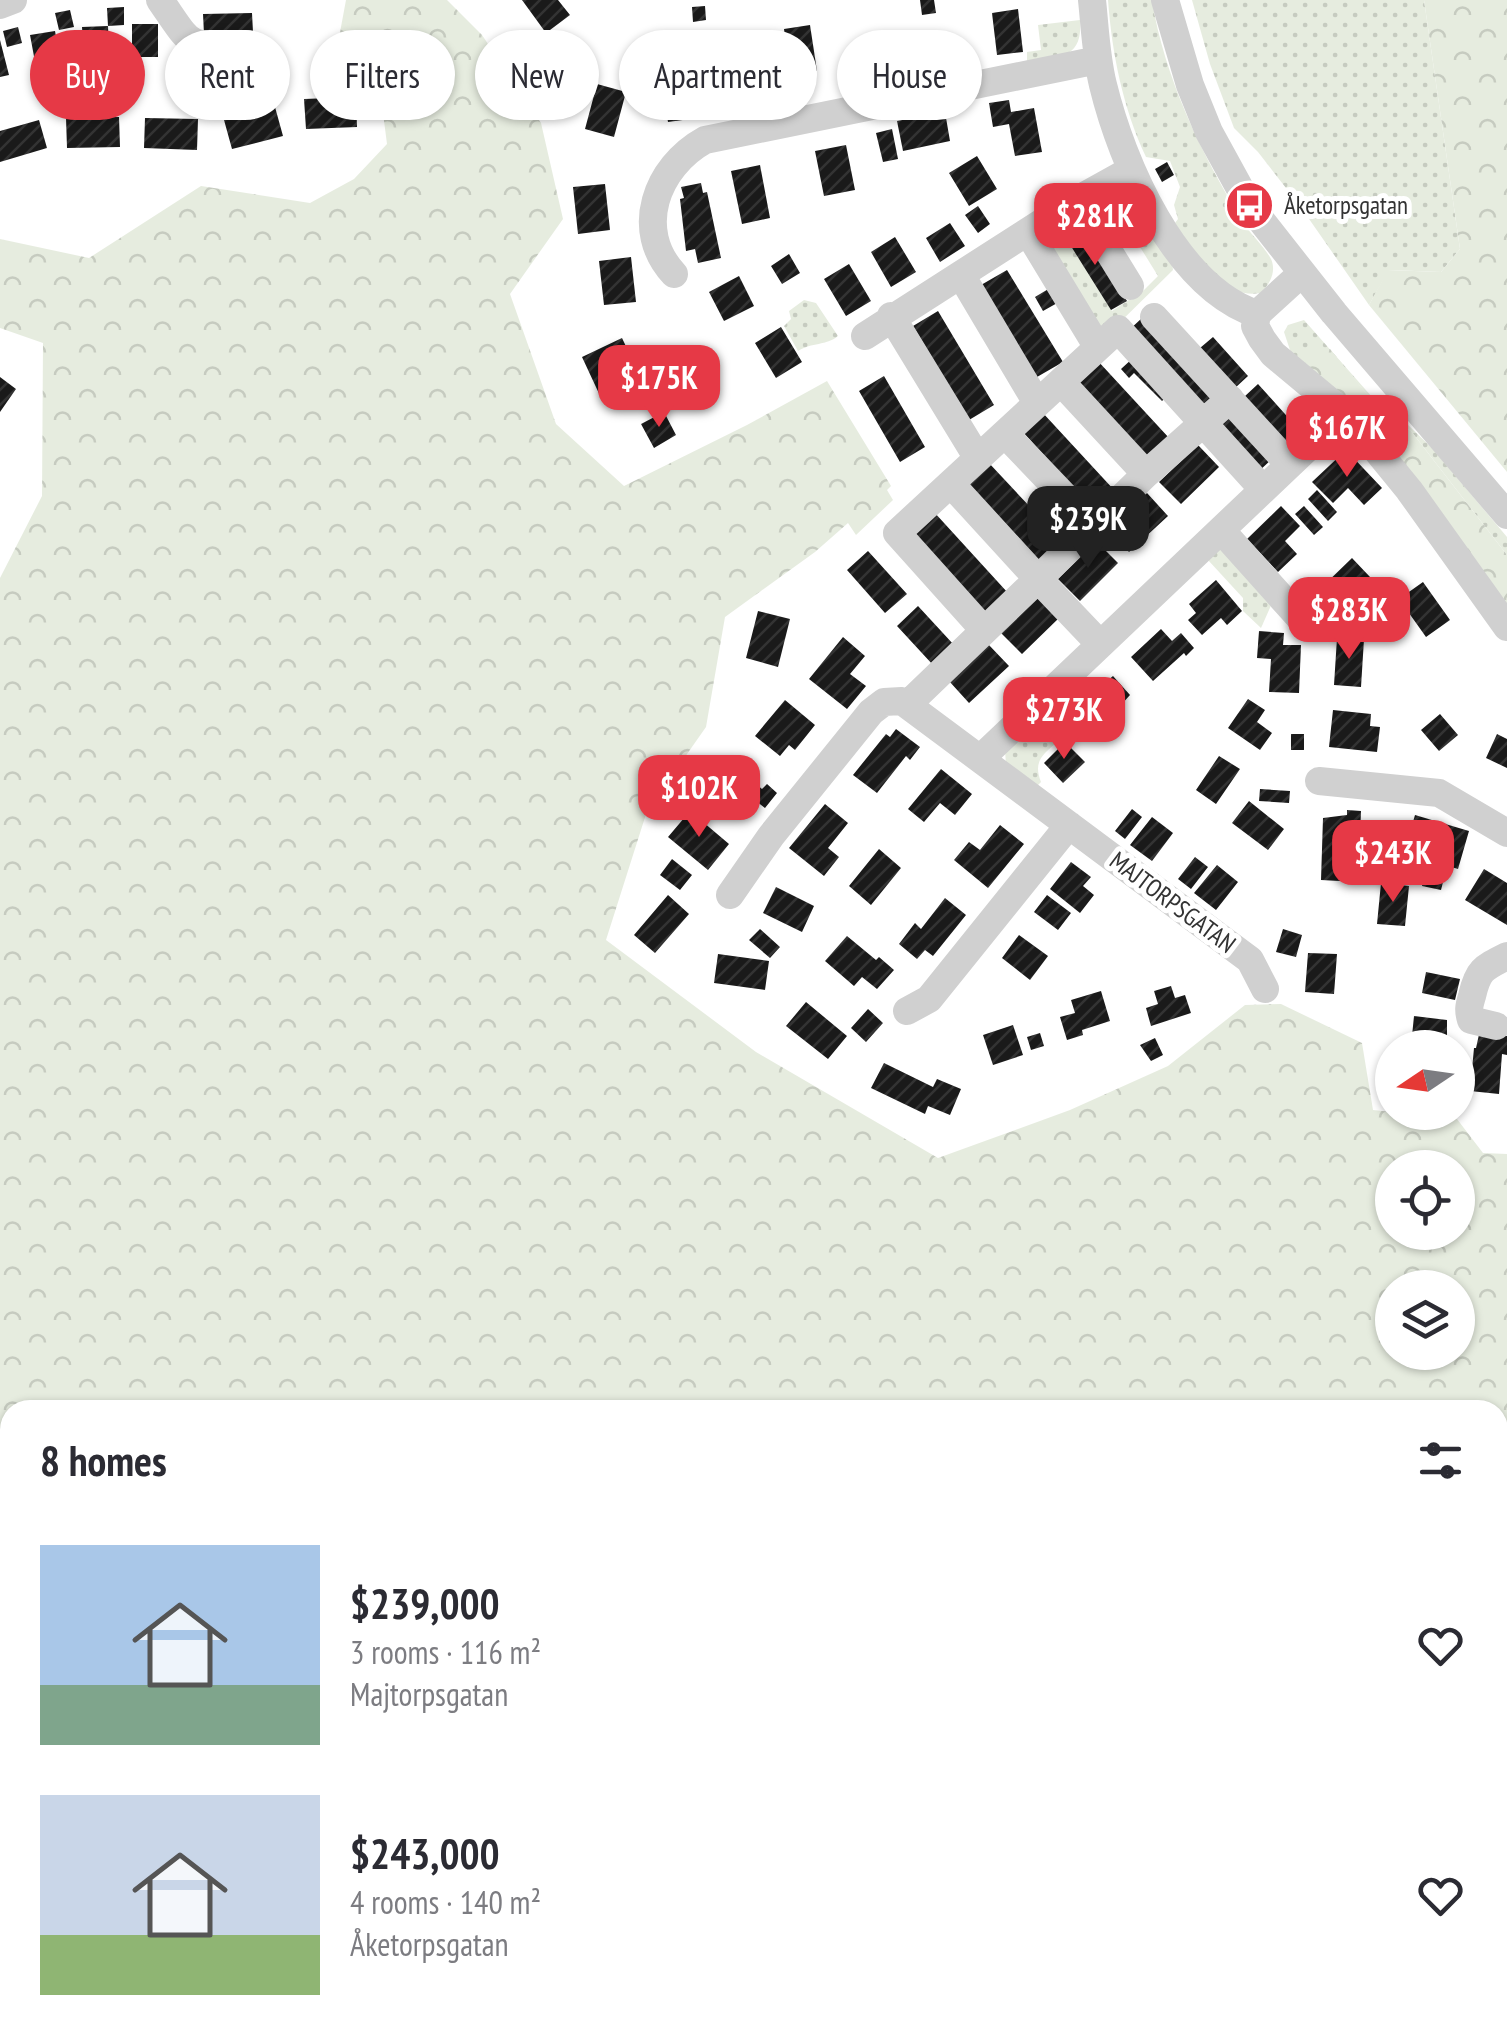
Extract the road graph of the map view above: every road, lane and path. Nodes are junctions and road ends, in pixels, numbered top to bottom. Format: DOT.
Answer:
graph roads {
  1 [pos="13,0"];
  2 [pos="160,0"];
  3 [pos="1092,0"];
  4 [pos="1165,0"];
  5 [pos="0,5"];
  6 [pos="179,30"];
  7 [pos="1098,60"];
  8 [pos="1132,170"];
  9 [pos="1077,200"];
  10 [pos="1028,232"];
  11 [pos="1302,273"];
  12 [pos="674,274"];
  13 [pos="961,275"];
  14 [pos="1130,286"];
  15 [pos="1257,314"];
  16 [pos="890,316"];
  17 [pos="1154,317"];
  18 [pos="865,336"];
  19 [pos="1097,346"];
  20 [pos="1061,382"];
  21 [pos="1230,399"];
  22 [pos="1036,403"];
  23 [pos="1343,414"];
  24 [pos="1202,424"];
  25 [pos="1005,434"];
  26 [pos="977,457"];
  27 [pos="1290,464"];
  28 [pos="1146,474"];
  29 [pos="951,484"];
  30 [pos="1262,488"];
  31 [pos="1507,515"];
  32 [pos="1092,526"];
  33 [pos="1221,530"];
  34 [pos="1038,580"];
  35 [pos="1299,617"];
  36 [pos="1507,627"];
  37 [pos="984,630"];
  38 [pos="1099,643"];
  39 [pos="908,704"];
  40 [pos="980,759"];
  41 [pos="1319,781"];
  42 [pos="1069,825"];
  43 [pos="1507,834"];
  44 [pos="730,894"];
  45 [pos="1507,956"];
  46 [pos="1264,989"];
  47 [pos="907,1010"];
  48 [pos="1496,1026"];
  1 -- 5 [label="street"];
  2 -- 6 [label="street"];
  3 -- 7 [label="street"];
  4 -- 11 [label="street"];
  7 -- 8 [label="street"];
  7 -- 12 [label="street"];
  8 -- 9 [label="street"];
  8 -- 15 [label="street"];
  9 -- 10 [label="street"];
  9 -- 14 [label="street"];
  10 -- 13 [label="street"];
  10 -- 19 [label="street"];
  11 -- 15 [label="street"];
  11 -- 31 [label="street"];
  13 -- 16 [label="street"];
  13 -- 22 [label="street"];
  15 -- 23 [label="street"];
  16 -- 18 [label="street"];
  16 -- 26 [label="street"];
  17 -- 21 [label="street"];
  19 -- 20 [label="street"];
  19 -- 24 [label="street"];
  20 -- 22 [label="street"];
  20 -- 28 [label="street"];
  21 -- 24 [label="street"];
  21 -- 27 [label="street"];
  22 -- 25 [label="street"];
  23 -- 27 [label="street"];
  23 -- 36 [label="street"];
  24 -- 28 [label="street"];
  24 -- 30 [label="street"];
  25 -- 26 [label="street"];
  25 -- 32 [label="street"];
  26 -- 29 [label="street"];
  27 -- 30 [label="street"];
  28 -- 32 [label="street"];
  29 -- 34 [label="street"];
  29 -- 37 [label="street"];
  30 -- 33 [label="street"];
  32 -- 34 [label="street"];
  33 -- 35 [label="street"];
  33 -- 38 [label="street"];
  34 -- 37 [label="street"];
  34 -- 38 [label="street"];
  37 -- 39 [label="street"];
  38 -- 40 [label="street"];
  39 -- 40 [label="street, MAJTORPSGATAN"];
  39 -- 44 [label="street"];
  40 -- 42 [label="street, MAJTORPSGATAN"];
  41 -- 43 [label="street"];
  42 -- 46 [label="street, MAJTORPSGATAN"];
  42 -- 47 [label="street"];
  45 -- 48 [label="street"];
}
